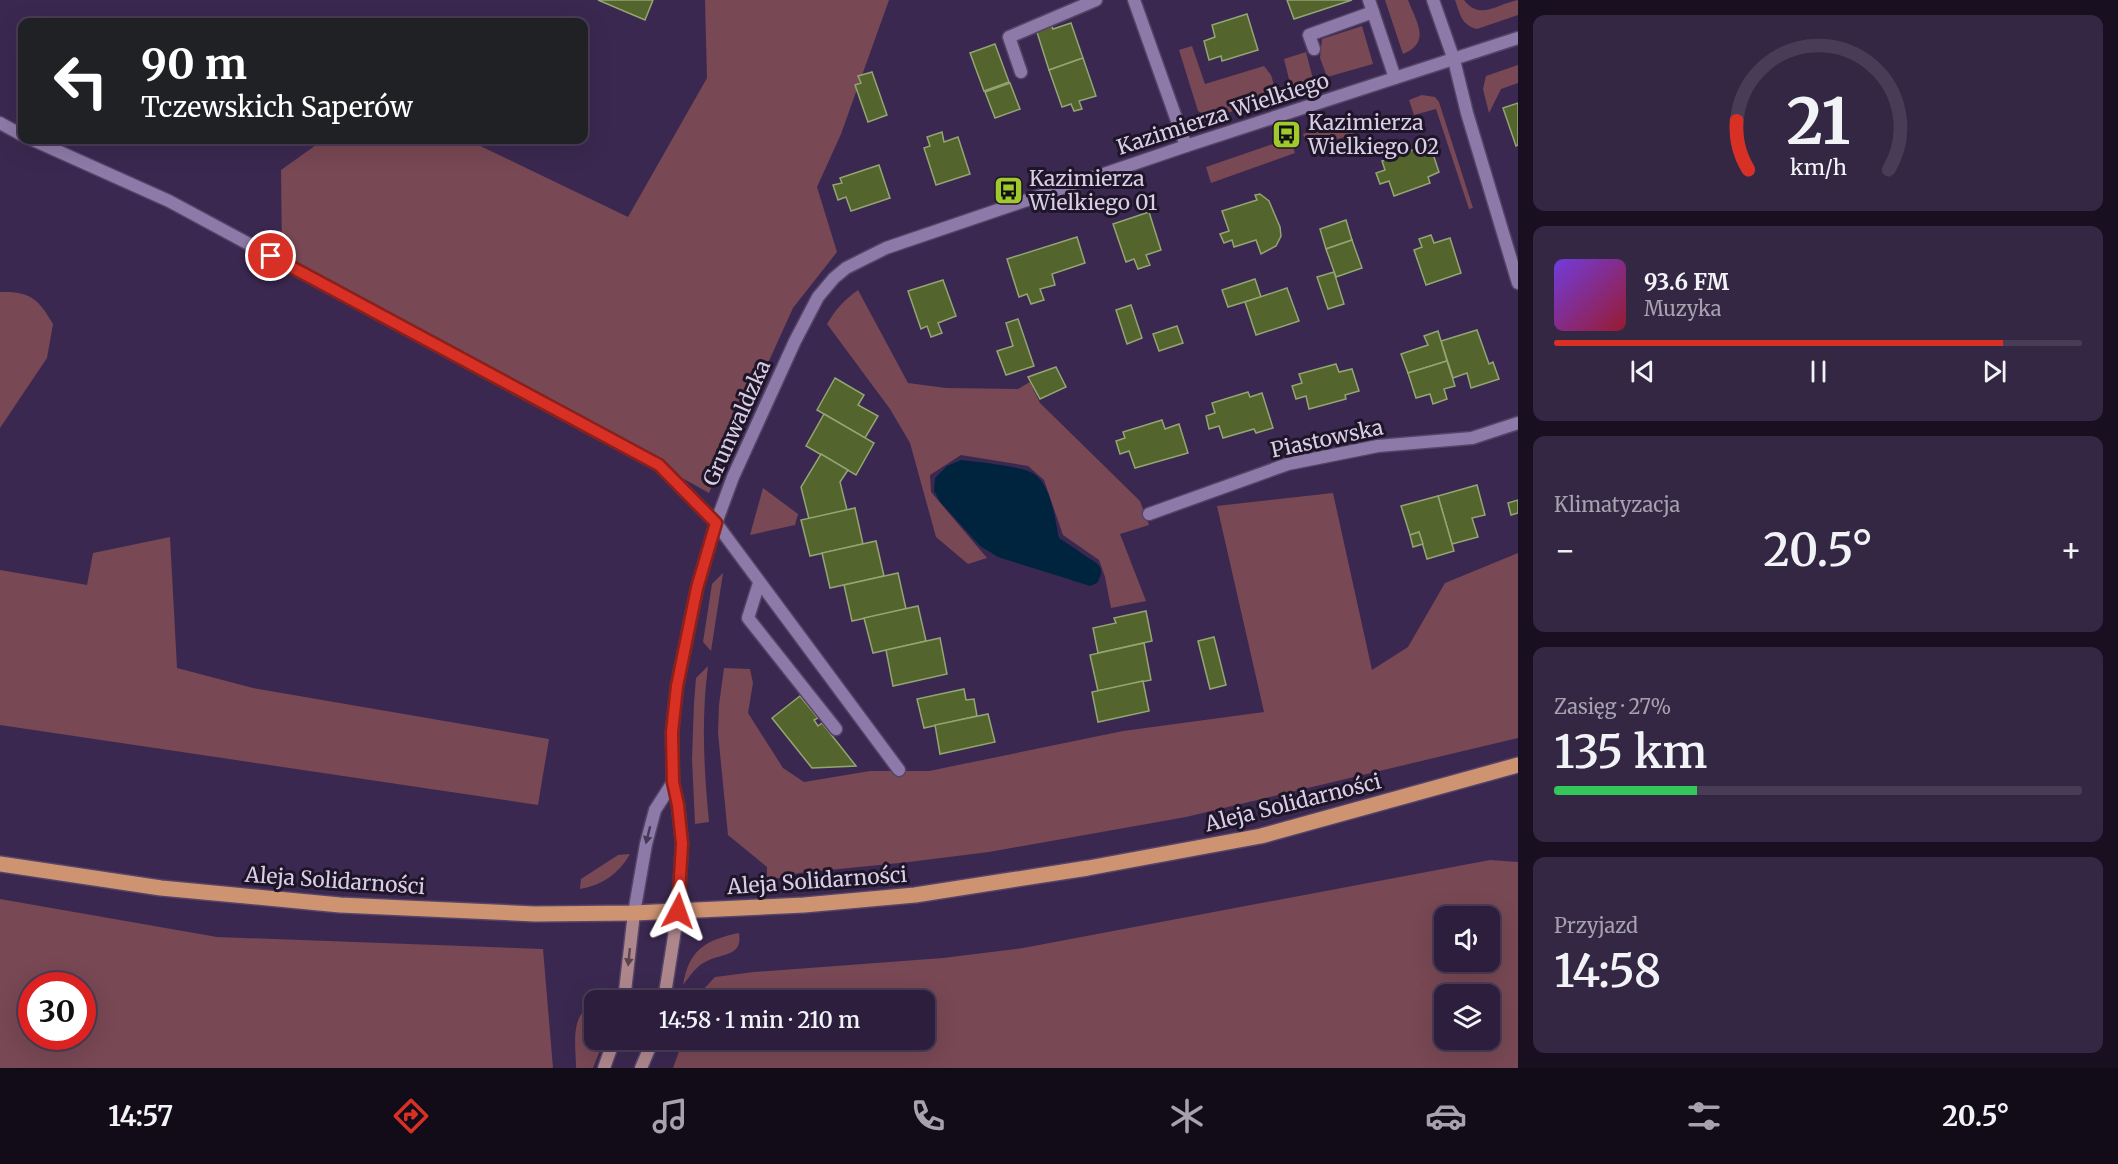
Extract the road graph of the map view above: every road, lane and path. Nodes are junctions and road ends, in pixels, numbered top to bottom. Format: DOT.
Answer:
graph roads {
  1 [pos="1096,0"];
  2 [pos="1134,0"];
  3 [pos="1433,0"];
  4 [pos="1371,6"];
  5 [pos="1518,38"];
  6 [pos="1314,49"];
  7 [pos="1454,60"];
  8 [pos="1021,72"];
  9 [pos="1395,78"];
  10 [pos="0,123"];
  11 [pos="18,133"];
  12 [pos="42,144"];
  13 [pos="1186,146"];
  14 [pos="1518,283"];
  15 [pos="818,297"];
  16 [pos="1518,423"];
  17 [pos="1149,514"];
  18 [pos="716,523"];
  19 [pos="759,583"];
  20 [pos="836,729"];
  21 [pos="1518,765"];
  22 [pos="899,770"];
  23 [pos="673,782"];
  24 [pos="0,864"];
  25 [pos="678,911"];
  26 [pos="634,913"];
  27 [pos="625,990"];
  28 [pos="666,990"];
  29 [pos="610,1050"];
  30 [pos="649,1050"];
  31 [pos="604,1068"];
  32 [pos="641,1068"];
  1 -- 8 [label="street"];
  2 -- 13 [label="street"];
  3 -- 7 [label="street"];
  4 -- 6 [label="street"];
  4 -- 9 [label="street"];
  5 -- 7 [label="street, Kazimierza Wielkiego"];
  7 -- 9 [label="street, Kazimierza Wielkiego"];
  7 -- 14 [label="street"];
  9 -- 13 [label="street, Kazimierza Wielkiego"];
  10 -- 11 [label="street"];
  12 -- 18 [label="street"];
  13 -- 15 [label="street, Kazimierza Wielkiego"];
  15 -- 18 [label="street, Grunwaldzka"];
  16 -- 17 [label="street, Piastowska"];
  18 -- 19 [label="street"];
  18 -- 23 [label="street, Grunwaldzka"];
  19 -- 20 [label="street"];
  19 -- 22 [label="street"];
  21 -- 25 [label="main road, Aleja Solidarności"];
  23 -- 25 [label="street, Grunwaldzka"];
  23 -- 26 [label="street, one-way"];
  24 -- 26 [label="main road, Aleja Solidarności"];
  25 -- 26 [label="main road, Aleja Solidarności"];
  25 -- 28 [label="street"];
  26 -- 27 [label="street, one-way"];
  29 -- 31 [label="street"];
  30 -- 32 [label="street"];
}
